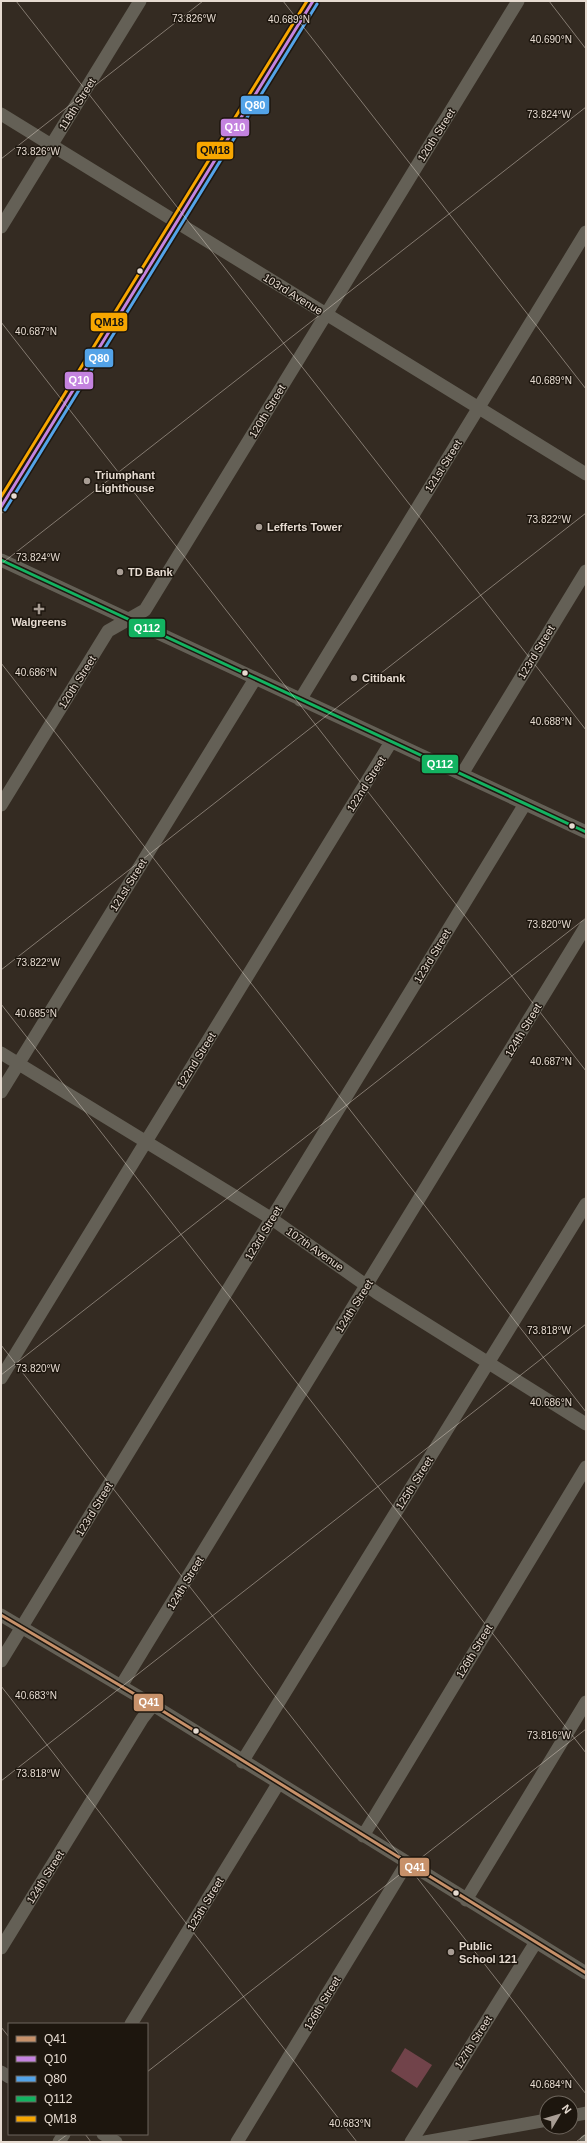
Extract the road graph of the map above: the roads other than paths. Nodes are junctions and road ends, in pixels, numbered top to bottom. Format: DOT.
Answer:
graph roads {
  1 [pos="140,1"];
  2 [pos="313,1"];
  3 [pos="518,1"];
  4 [pos="1,114"];
  5 [pos="51,145"];
  6 [pos="176,222"];
  7 [pos="1,226"];
  8 [pos="586,232"];
  9 [pos="326,314"];
  10 [pos="478,408"];
  11 [pos="586,474"];
  12 [pos="1,507"];
  13 [pos="1,560"];
  14 [pos="586,571"];
  15 [pos="128,620"];
  16 [pos="255,678"];
  17 [pos="300,700"];
  18 [pos="391,742"];
  19 [pos="462,774"];
  20 [pos="525,804"];
  21 [pos="1,806"];
  22 [pos="586,832"];
  23 [pos="586,926"];
  24 [pos="1,1053"];
  25 [pos="18,1064"];
  26 [pos="1,1092"];
  27 [pos="146,1142"];
  28 [pos="586,1204"];
  29 [pos="272,1219"];
  30 [pos="367,1285"];
  31 [pos="488,1363"];
  32 [pos="1,1378"];
  33 [pos="586,1424"];
  34 [pos="586,1467"];
  35 [pos="1,1615"];
  36 [pos="22,1627"];
  37 [pos="1,1661"];
  38 [pos="121,1686"];
  39 [pos="586,1702"];
  40 [pos="153,1705"];
  41 [pos="242,1762"];
  42 [pos="278,1784"];
  43 [pos="362,1836"];
  44 [pos="407,1863"];
  45 [pos="466,1900"];
  46 [pos="536,1942"];
  47 [pos="1,1948"];
  48 [pos="586,1973"];
  49 [pos="133,2023"];
  50 [pos="539,2121"];
  51 [pos="105,2135"];
  52 [pos="116,2142"];
  53 [pos="237,2142"];
  54 [pos="411,2142"];
  55 [pos="425,2142"];
  1 -- 5 [label="street, 118th Street"];
  2 -- 6 [label="street"];
  3 -- 9 [label="street, 120th Street"];
  4 -- 5 [label="street, 103rd Avenue"];
  5 -- 6 [label="street, 103rd Avenue"];
  5 -- 7 [label="street, 118th Street"];
  6 -- 9 [label="street, 103rd Avenue"];
  6 -- 12 [label="street"];
  8 -- 10 [label="street, 121st Street"];
  9 -- 10 [label="street, 103rd Avenue"];
  9 -- 15 [label="street, 120th Street"];
  10 -- 11 [label="street, 103rd Avenue"];
  10 -- 17 [label="street, 121st Street"];
  13 -- 15 [label="street"];
  14 -- 19 [label="street, 123rd Street"];
  15 -- 16 [label="street"];
  15 -- 21 [label="street, 120th Street"];
  16 -- 17 [label="street"];
  16 -- 25 [label="street, 121st Street"];
  17 -- 18 [label="street"];
  18 -- 19 [label="street"];
  18 -- 27 [label="street, 122nd Street"];
  19 -- 20 [label="street"];
  20 -- 22 [label="street"];
  20 -- 29 [label="street, 123rd Street"];
  23 -- 30 [label="street, 124th Street"];
  24 -- 25 [label="street, 107th Avenue"];
  25 -- 26 [label="street, 121st Street"];
  25 -- 27 [label="street, 107th Avenue"];
  27 -- 29 [label="street, 107th Avenue"];
  27 -- 32 [label="street, 122nd Street"];
  28 -- 31 [label="street, 125th Street"];
  29 -- 30 [label="street, 107th Avenue"];
  29 -- 36 [label="street, 123rd Street"];
  30 -- 31 [label="street, 107th Avenue"];
  30 -- 38 [label="street, 124th Street"];
  31 -- 33 [label="street, 107th Avenue"];
  31 -- 41 [label="street, 125th Street"];
  34 -- 43 [label="street, 126th Street"];
  35 -- 36 [label="street"];
  36 -- 37 [label="street, 123rd Street"];
  36 -- 38 [label="street"];
  38 -- 40 [label="street"];
  39 -- 45 [label="street"];
  40 -- 41 [label="street"];
  40 -- 47 [label="street, 124th Street"];
  41 -- 42 [label="street"];
  42 -- 43 [label="street"];
  42 -- 49 [label="street, 125th Street"];
  43 -- 44 [label="street"];
  44 -- 45 [label="street"];
  44 -- 53 [label="street, 126th Street"];
  45 -- 46 [label="street"];
  46 -- 48 [label="street"];
  46 -- 54 [label="street, 127th Street"];
  50 -- 55 [label="street"];
  51 -- 52 [label="street"];
}
